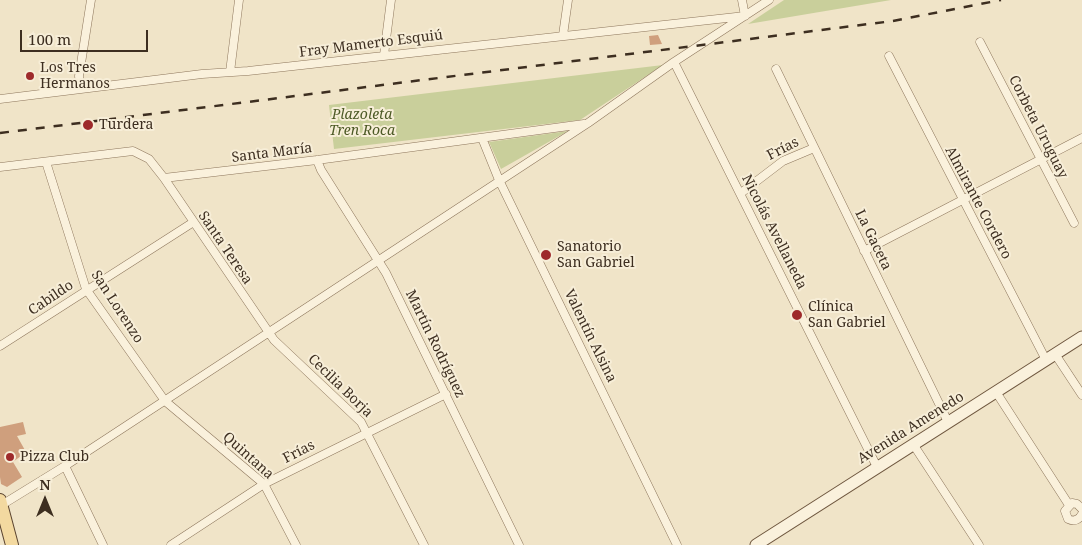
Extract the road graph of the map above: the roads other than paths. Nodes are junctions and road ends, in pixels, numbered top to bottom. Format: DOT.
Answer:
graph roads {
  1 [pos="91,0"];
  2 [pos="240,0"];
  3 [pos="391,0"];
  4 [pos="568,0"];
  5 [pos="742,0"];
  6 [pos="770,0"];
  7 [pos="745,16"];
  8 [pos="563,35"];
  9 [pos="980,42"];
  10 [pos="384,55"];
  11 [pos="888,56"];
  12 [pos="674,62"];
  13 [pos="776,69"];
  14 [pos="230,72"];
  15 [pos="80,88"];
  16 [pos="0,99"];
  17 [pos="588,123"];
  18 [pos="482,138"];
  19 [pos="1082,138"];
  20 [pos="814,148"];
  21 [pos="1040,159"];
  22 [pos="317,160"];
  23 [pos="46,162"];
  24 [pos="0,167"];
  25 [pos="164,178"];
  26 [pos="499,180"];
  27 [pos="741,192"];
  28 [pos="962,200"];
  29 [pos="192,223"];
  30 [pos="1074,223"];
  31 [pos="864,250"];
  32 [pos="379,260"];
  33 [pos="86,289"];
  34 [pos="268,332"];
  35 [pos="1082,337"];
  36 [pos="0,346"];
  37 [pos="1051,357"];
  38 [pos="996,392"];
  39 [pos="446,394"];
  40 [pos="1082,395"];
  41 [pos="165,401"];
  42 [pos="948,422"];
  43 [pos="368,432"];
  44 [pos="913,444"];
  45 [pos="64,466"];
  46 [pos="877,467"];
  47 [pos="264,484"];
  48 [pos="0,504"];
  49 [pos="1069,504"];
  50 [pos="1082,510"];
  51 [pos="1082,514"];
  52 [pos="12,545"];
  53 [pos="103,545"];
  54 [pos="171,545"];
  55 [pos="296,545"];
  56 [pos="424,545"];
  57 [pos="519,545"];
  58 [pos="677,545"];
  59 [pos="756,545"];
  60 [pos="980,545"];
  1 -- 15 [label="street"];
  2 -- 14 [label="street"];
  3 -- 10 [label="street"];
  4 -- 8 [label="street"];
  5 -- 7 [label="street"];
  6 -- 7 [label="street"];
  7 -- 8 [label="street, Fray Mamerto Esquiú"];
  7 -- 12 [label="street"];
  8 -- 10 [label="street, Fray Mamerto Esquiú"];
  9 -- 21 [label="street, Corbeta Uruguay"];
  10 -- 14 [label="street, Fray Mamerto Esquiú"];
  11 -- 28 [label="street, Almirante Cordero"];
  12 -- 17 [label="street"];
  12 -- 27 [label="street, Nicolás Avellaneda"];
  13 -- 20 [label="street, La Gaceta"];
  14 -- 15 [label="street, Fray Mamerto Esquiú"];
  15 -- 16 [label="street, Fray Mamerto Esquiú"];
  17 -- 18 [label="street, Santa María"];
  17 -- 26 [label="street"];
  18 -- 22 [label="street, Santa María"];
  18 -- 26 [label="street, Valentín Alsina"];
  19 -- 21 [label="street"];
  20 -- 27 [label="street, Frías"];
  20 -- 31 [label="street, La Gaceta"];
  21 -- 28 [label="street"];
  21 -- 30 [label="street, Corbeta Uruguay"];
  22 -- 25 [label="street, Santa María"];
  22 -- 32 [label="street, Martín Rodríguez"];
  23 -- 24 [label="street"];
  23 -- 25 [label="street"];
  23 -- 33 [label="street, San Lorenzo"];
  25 -- 29 [label="street, Santa Teresa"];
  26 -- 32 [label="street"];
  26 -- 58 [label="street, Valentín Alsina"];
  27 -- 46 [label="street, Nicolás Avellaneda"];
  28 -- 31 [label="street"];
  28 -- 37 [label="street, Almirante Cordero"];
  29 -- 33 [label="street, Cabildo"];
  29 -- 34 [label="street, Santa Teresa"];
  31 -- 42 [label="street, La Gaceta"];
  32 -- 34 [label="street"];
  32 -- 39 [label="street, Martín Rodríguez"];
  33 -- 36 [label="street, Cabildo"];
  33 -- 41 [label="street, San Lorenzo"];
  34 -- 41 [label="street"];
  34 -- 43 [label="street, Cecilia Borja"];
  35 -- 37 [label="street, Avenida Amenedo"];
  37 -- 38 [label="street, Avenida Amenedo"];
  37 -- 40 [label="street, Almirante Cordero"];
  38 -- 42 [label="street, Avenida Amenedo"];
  38 -- 49 [label="street"];
  39 -- 43 [label="street, Frías"];
  39 -- 57 [label="street, Martín Rodríguez"];
  41 -- 45 [label="street"];
  41 -- 47 [label="street, Quintana"];
  42 -- 44 [label="street, Avenida Amenedo"];
  43 -- 47 [label="street, Frías"];
  43 -- 56 [label="street, Cecilia Borja"];
  44 -- 46 [label="street, Avenida Amenedo"];
  44 -- 60 [label="street"];
  45 -- 48 [label="street"];
  45 -- 53 [label="street"];
  46 -- 59 [label="street, Avenida Amenedo"];
  47 -- 54 [label="street, Frías"];
  47 -- 55 [label="street, Quintana"];
  48 -- 52 [label="main road"];
  49 -- 50 [label="street"];
  49 -- 51 [label="street"];
}
